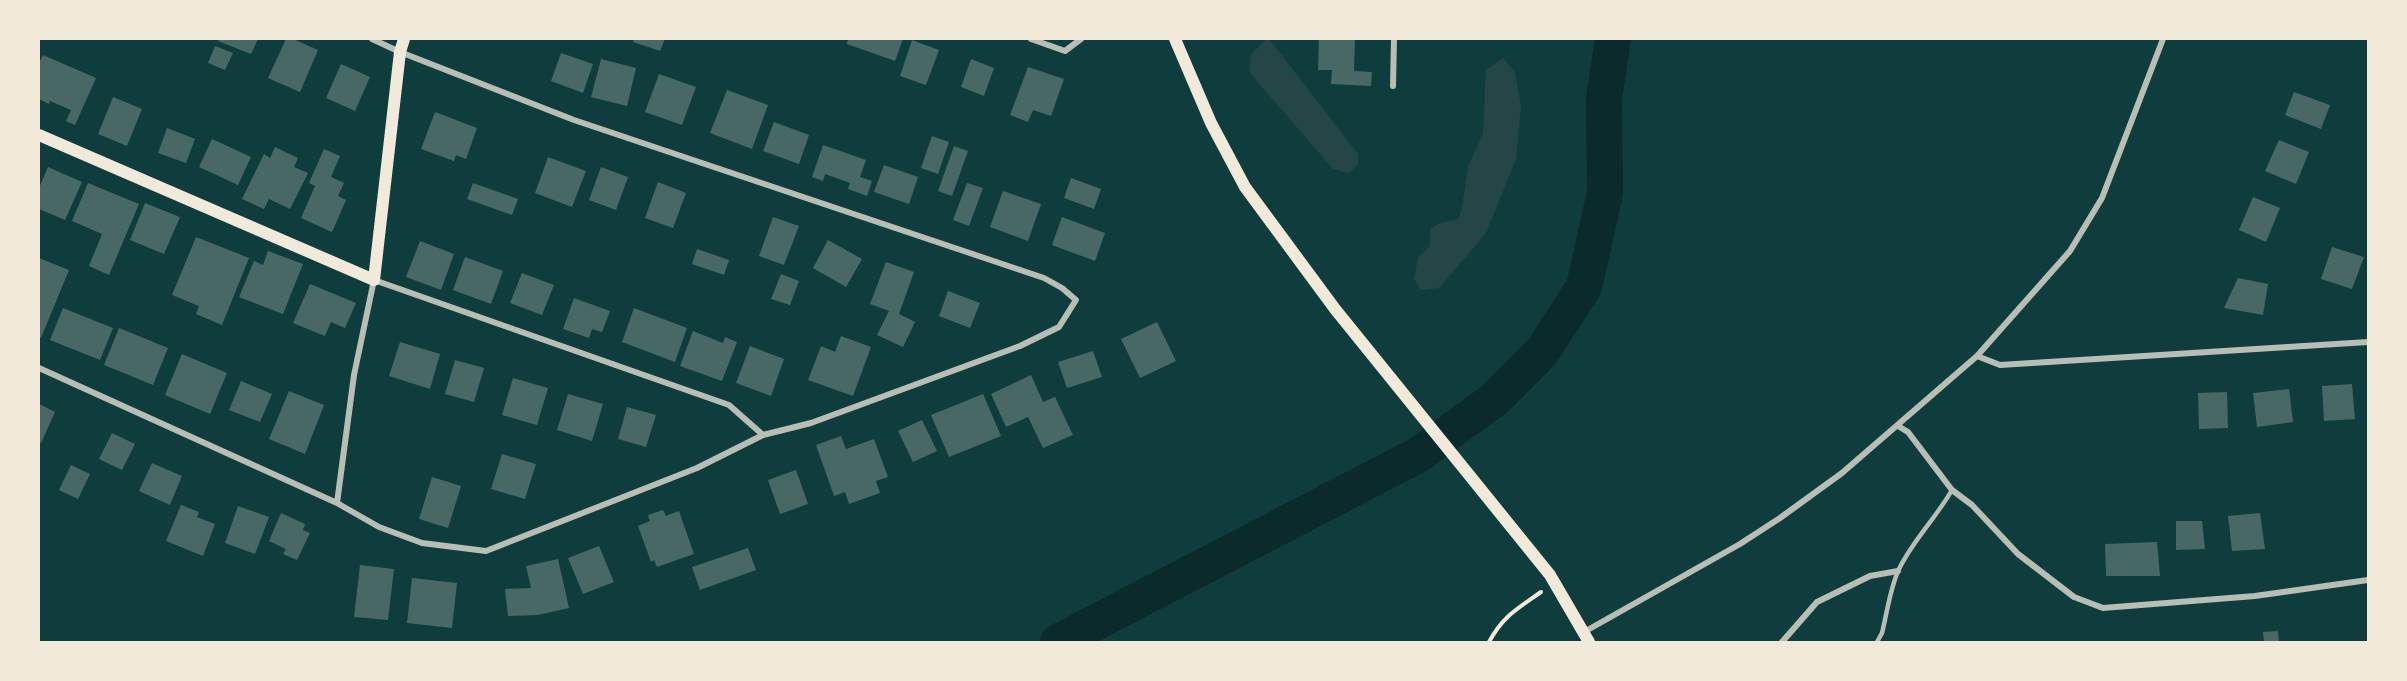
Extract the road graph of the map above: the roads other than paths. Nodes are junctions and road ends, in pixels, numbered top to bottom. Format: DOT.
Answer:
graph roads {
  1 [pos="372,39"];
  2 [pos="404,39"];
  3 [pos="1031,39"];
  4 [pos="1081,39"];
  5 [pos="1175,39"];
  6 [pos="1394,39"];
  7 [pos="2163,39"];
  8 [pos="400,52"];
  9 [pos="1393,86"];
  10 [pos="39,135"];
  11 [pos="374,280"];
  12 [pos="2368,342"];
  13 [pos="1977,356"];
  14 [pos="39,368"];
  15 [pos="1898,426"];
  16 [pos="763,435"];
  17 [pos="1952,490"];
  18 [pos="337,503"];
  19 [pos="1898,571"];
  20 [pos="2368,580"];
  21 [pos="1586,637"];
  22 [pos="1782,642"];
  23 [pos="1877,642"];
  1 -- 8 [label="street"];
  2 -- 8 [label="main road"];
  3 -- 4 [label="street"];
  5 -- 21 [label="main road"];
  6 -- 9 [label="street"];
  7 -- 13 [label="street"];
  8 -- 11 [label="main road"];
  8 -- 16 [label="street"];
  10 -- 11 [label="main road"];
  11 -- 16 [label="street"];
  11 -- 18 [label="street"];
  12 -- 13 [label="street"];
  13 -- 15 [label="street"];
  14 -- 18 [label="street"];
  15 -- 17 [label="street"];
  15 -- 21 [label="street"];
  16 -- 18 [label="street"];
  17 -- 19 [label="lane"];
  17 -- 20 [label="street"];
  19 -- 22 [label="street"];
  19 -- 23 [label="lane"];
}
